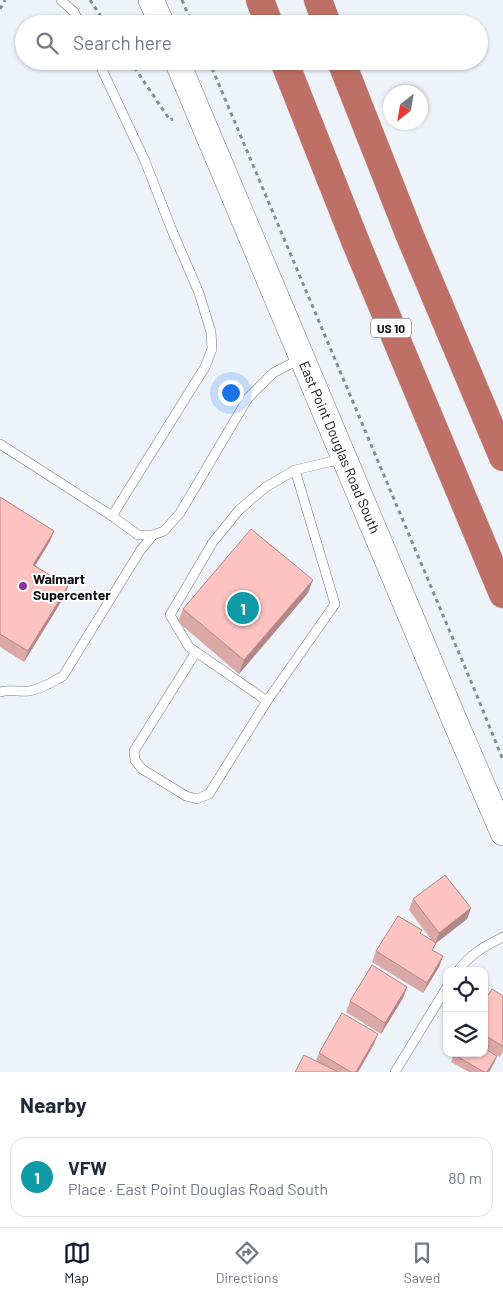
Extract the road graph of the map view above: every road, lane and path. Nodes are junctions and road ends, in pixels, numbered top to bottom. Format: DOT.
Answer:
graph roads {
  1 [pos="5,0"];
  2 [pos="61,0"];
  3 [pos="90,0"];
  4 [pos="151,0"];
  5 [pos="182,0"];
  6 [pos="260,0"];
  7 [pos="318,0"];
  8 [pos="0,9"];
  9 [pos="76,15"];
  10 [pos="100,15"];
  11 [pos="158,15"];
  12 [pos="188,15"];
  13 [pos="266,15"];
  14 [pos="324,15"];
  15 [pos="102,70"];
  16 [pos="136,70"];
  17 [pos="182,70"];
  18 [pos="213,70"];
  19 [pos="288,70"];
  20 [pos="345,70"];
  21 [pos="173,119"];
  22 [pos="302,358"];
  23 [pos="0,444"];
  24 [pos="503,457"];
  25 [pos="344,458"];
  26 [pos="295,470"];
  27 [pos="112,516"];
  28 [pos="153,535"];
  29 [pos="503,594"];
  30 [pos="196,652"];
  31 [pos="0,692"];
  32 [pos="267,701"];
  33 [pos="503,760"];
  34 [pos="503,832"];
  35 [pos="503,937"];
  36 [pos="461,967"];
  37 [pos="443,994"];
  38 [pos="395,1072"];
  1 -- 8 [label="path"];
  2 -- 9 [label="lane"];
  3 -- 10 [label="path"];
  4 -- 11 [label="street"];
  5 -- 12 [label="path"];
  6 -- 13 [label="highway"];
  7 -- 14 [label="highway"];
  15 -- 27 [label="lane"];
  16 -- 21 [label="path"];
  17 -- 22 [label="street, East Point Douglas Road South"];
  18 -- 33 [label="path"];
  19 -- 29 [label="highway, US 10"];
  20 -- 24 [label="highway"];
  22 -- 25 [label="street, East Point Douglas Road South"];
  22 -- 28 [label="lane"];
  23 -- 27 [label="lane"];
  25 -- 26 [label="lane"];
  25 -- 34 [label="street, East Point Douglas Road South"];
  26 -- 30 [label="lane"];
  26 -- 32 [label="lane"];
  27 -- 28 [label="lane"];
  28 -- 31 [label="lane"];
  30 -- 32 [label="lane"];
  30 -- 32 [label="lane"];
  35 -- 36 [label="lane"];
  37 -- 38 [label="lane"];
}
